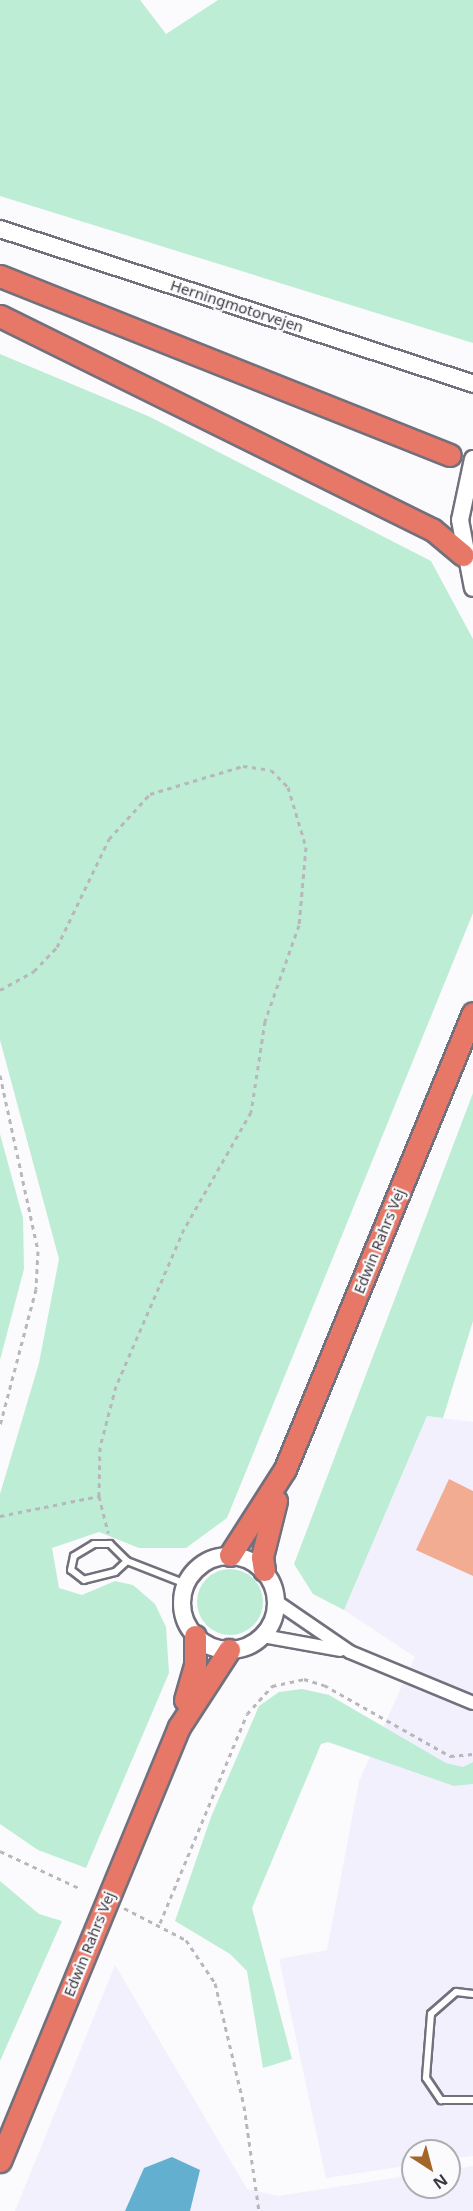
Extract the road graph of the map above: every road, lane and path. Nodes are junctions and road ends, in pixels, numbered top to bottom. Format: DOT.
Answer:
graph roads {
  1 [pos="0,229"];
  2 [pos="0,276"];
  3 [pos="0,316"];
  4 [pos="473,384"];
  5 [pos="450,455"];
  6 [pos="473,459"];
  7 [pos="463,555"];
  8 [pos="473,588"];
  9 [pos="0,990"];
  10 [pos="473,1013"];
  11 [pos="0,1075"];
  12 [pos="0,1425"];
  13 [pos="285,1469"];
  14 [pos="99,1496"];
  15 [pos="0,1516"];
  16 [pos="110,1544"];
  17 [pos="230,1555"];
  18 [pos="127,1561"];
  19 [pos="264,1570"];
  20 [pos="186,1584"];
  21 [pos="277,1602"];
  22 [pos="195,1636"];
  23 [pos="263,1636"];
  24 [pos="229,1650"];
  25 [pos="350,1652"];
  26 [pos="473,1702"];
  27 [pos="179,1727"];
  28 [pos="473,1754"];
  29 [pos="0,1851"];
  30 [pos="81,1889"];
  31 [pos="124,1908"];
  32 [pos="160,1923"];
  33 [pos="473,1994"];
  34 [pos="473,2100"];
  35 [pos="0,2161"];
  36 [pos="259,2211"];
  1 -- 4 [label="street, Herningmotorvejen"];
  2 -- 5 [label="highway"];
  3 -- 7 [label="highway"];
  6 -- 7 [label="street"];
  7 -- 8 [label="street"];
  9 -- 14 [label="path"];
  10 -- 13 [label="highway, Edwin Rahrs Vej"];
  11 -- 12 [label="path"];
  13 -- 17 [label="highway"];
  13 -- 19 [label="highway"];
  14 -- 15 [label="path"];
  14 -- 16 [label="path"];
  16 -- 18 [label="lane"];
  16 -- 18 [label="lane"];
  17 -- 19 [label="street"];
  17 -- 20 [label="street"];
  18 -- 20 [label="lane"];
  19 -- 21 [label="street"];
  20 -- 22 [label="street"];
  21 -- 23 [label="street"];
  21 -- 25 [label="street"];
  22 -- 24 [label="street"];
  22 -- 27 [label="highway"];
  23 -- 24 [label="street"];
  23 -- 25 [label="street"];
  24 -- 27 [label="highway"];
  25 -- 26 [label="street"];
  27 -- 35 [label="highway, Edwin Rahrs Vej"];
  28 -- 32 [label="path"];
  29 -- 30 [label="path"];
  31 -- 32 [label="path"];
  32 -- 36 [label="path"];
  33 -- 34 [label="lane"];
}
